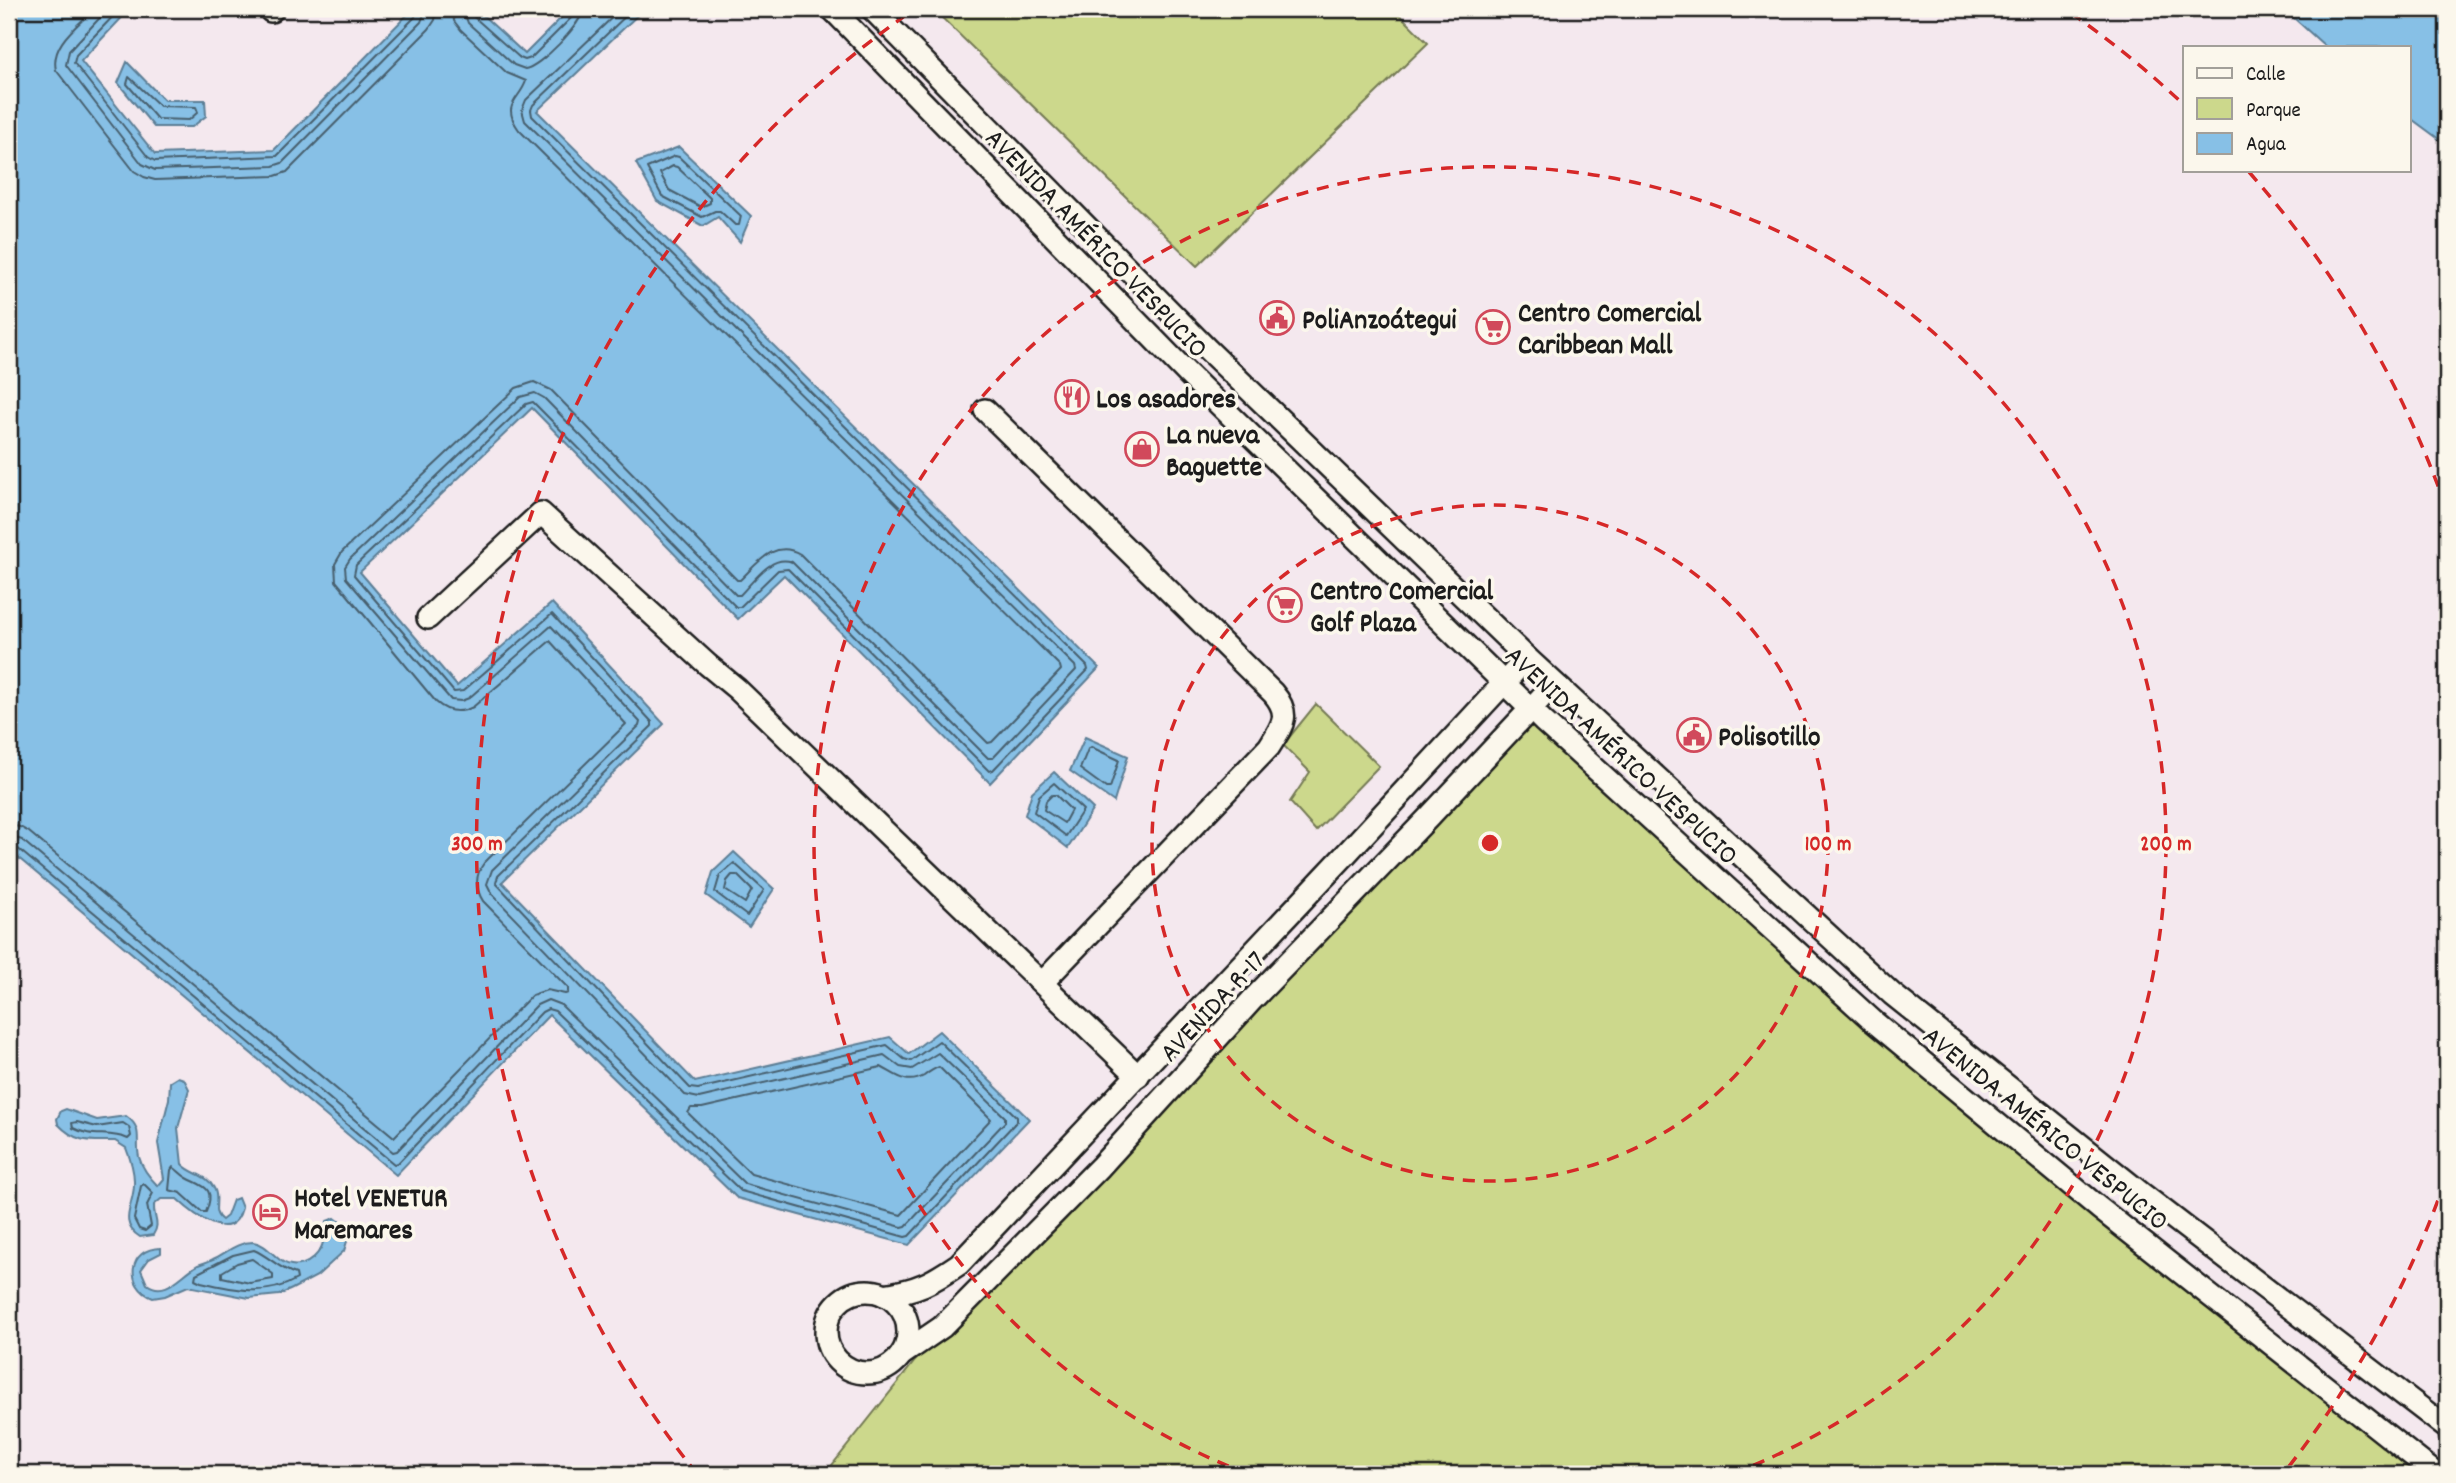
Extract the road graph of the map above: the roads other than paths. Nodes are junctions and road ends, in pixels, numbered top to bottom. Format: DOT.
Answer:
graph roads {
  1 [pos="832,9"];
  2 [pos="872,9"];
  3 [pos="985,410"];
  4 [pos="428,618"];
  5 [pos="1527,658"];
  6 [pos="1504,682"];
  7 [pos="1554,684"];
  8 [pos="1530,708"];
  9 [pos="1043,982"];
  10 [pos="1138,1076"];
  11 [pos="959,1264"];
  12 [pos="983,1287"];
  13 [pos="884,1295"];
  14 [pos="901,1355"];
  15 [pos="2447,1428"];
  16 [pos="2436,1474"];
  1 -- 6 [label="street, AVENIDA AMÉRICO VESPUCIO"];
  2 -- 5 [label="street, AVENIDA AMÉRICO VESPUCIO"];
  3 -- 9 [label="street"];
  4 -- 9 [label="street"];
  5 -- 6 [label="street, AVENIDA R-17"];
  5 -- 7 [label="street, AVENIDA AMÉRICO VESPUCIO"];
  6 -- 8 [label="street, AVENIDA AMÉRICO VESPUCIO"];
  6 -- 10 [label="street, AVENIDA R-17"];
  7 -- 8 [label="street, AVENIDA R-17"];
  7 -- 15 [label="street, AVENIDA AMÉRICO VESPUCIO"];
  8 -- 12 [label="street, AVENIDA R-17"];
  8 -- 16 [label="street, AVENIDA AMÉRICO VESPUCIO"];
  9 -- 10 [label="street"];
  10 -- 11 [label="street, AVENIDA R-17"];
  11 -- 12 [label="street"];
  11 -- 13 [label="street, AVENIDA R-17"];
  12 -- 14 [label="street, AVENIDA R-17"];
  13 -- 14 [label="street"];
  13 -- 14 [label="street, AVENIDA R-17"];
}
